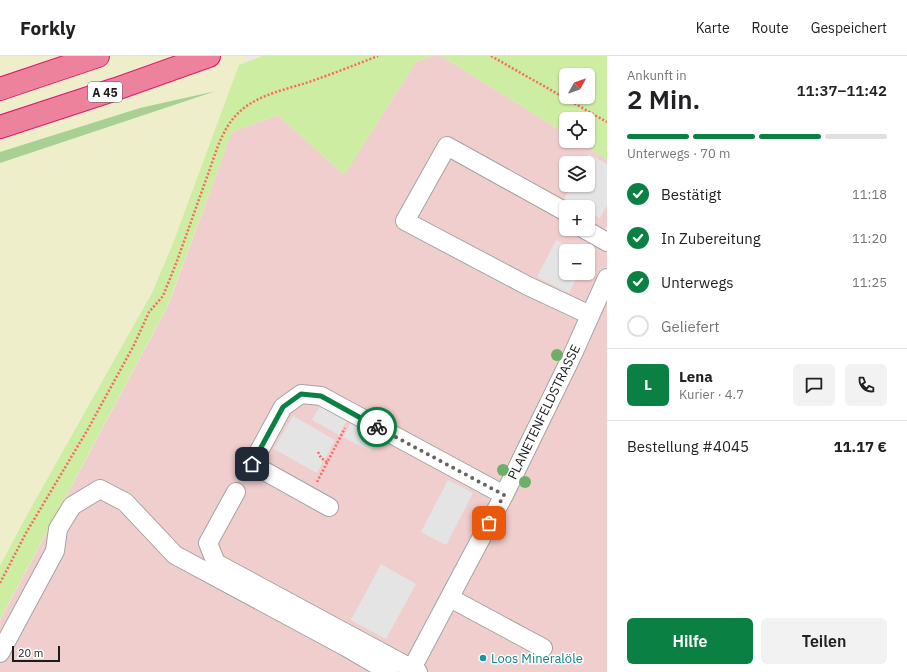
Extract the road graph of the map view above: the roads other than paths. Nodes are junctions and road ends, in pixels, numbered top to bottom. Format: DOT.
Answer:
graph roads {
  1 [pos="98,56"];
  2 [pos="209,56"];
  3 [pos="0,89"];
  4 [pos="0,127"];
  5 [pos="559,208"];
  6 [pos="595,235"];
  7 [pos="607,242"];
  8 [pos="607,278"];
  9 [pos="590,315"];
  10 [pos="236,492"];
  11 [pos="504,495"];
  12 [pos="329,507"];
  13 [pos="450,598"];
  14 [pos="543,648"];
  15 [pos="0,654"];
  16 [pos="414,671"];
  17 [pos="389,672"];
  1 -- 3 [label="highway"];
  2 -- 4 [label="highway, A 45"];
  5 -- 9 [label="street"];
  6 -- 7 [label="street"];
  8 -- 9 [label="street, PLANETENFELDSTRASSE"];
  9 -- 11 [label="street, PLANETENFELDSTRASSE"];
  10 -- 16 [label="street"];
  11 -- 12 [label="street"];
  11 -- 13 [label="street, PLANETENFELDSTRASSE"];
  13 -- 14 [label="street"];
  13 -- 16 [label="street, PLANETENFELDSTRASSE"];
  15 -- 17 [label="street"];
}
